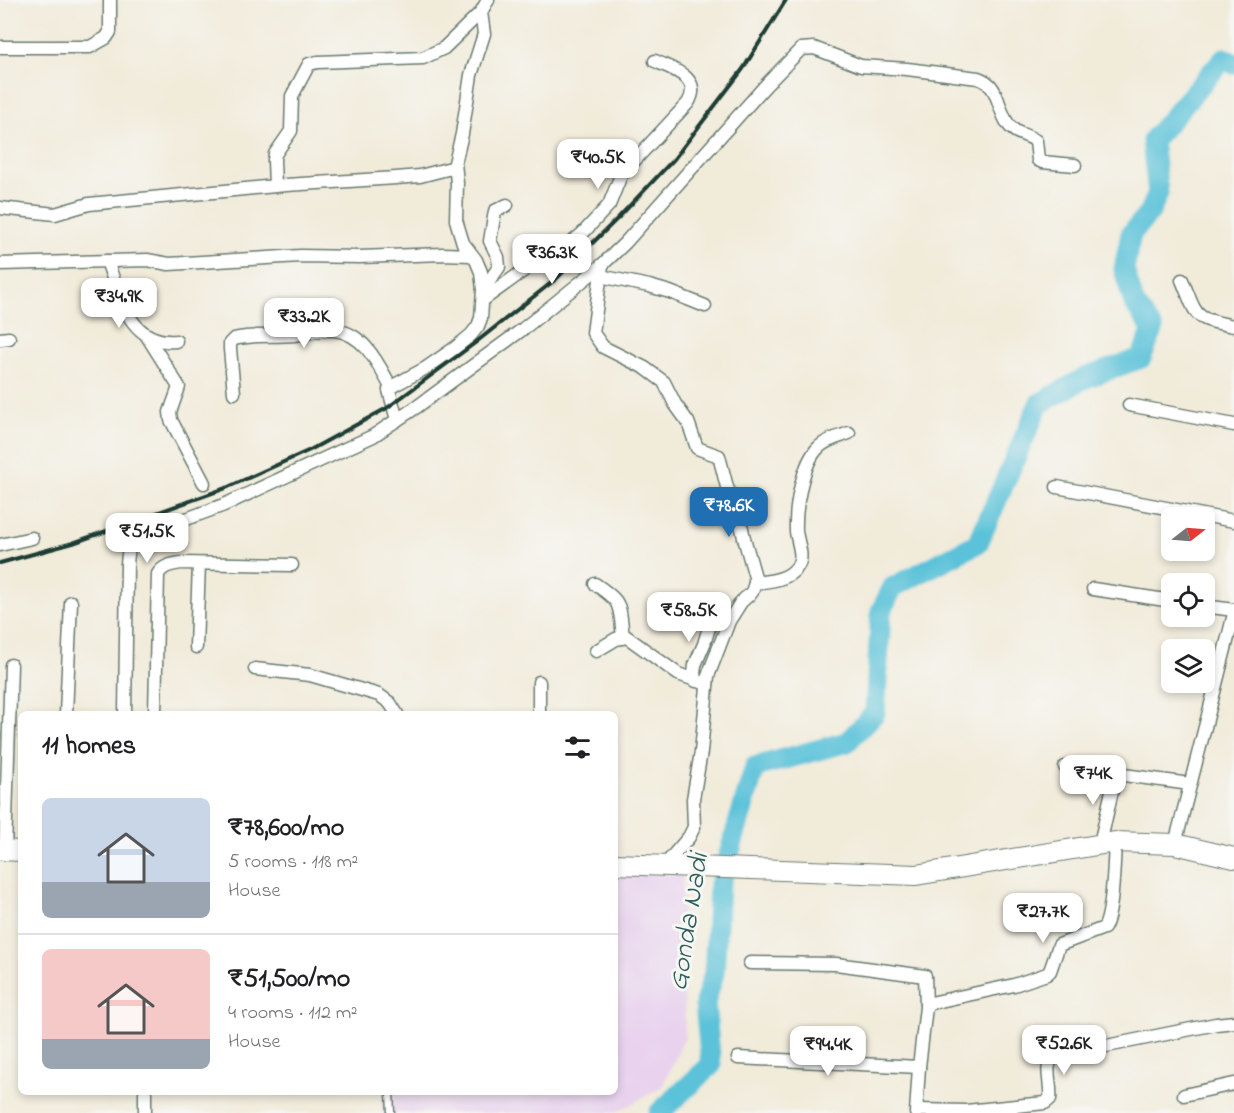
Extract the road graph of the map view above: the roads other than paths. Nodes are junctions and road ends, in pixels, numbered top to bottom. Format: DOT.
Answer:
graph roads {
  1 [pos="110,0"];
  2 [pos="488,0"];
  3 [pos="481,12"];
  4 [pos="0,47"];
  5 [pos="655,61"];
  6 [pos="1076,165"];
  7 [pos="455,167"];
  8 [pos="274,186"];
  9 [pos="507,204"];
  10 [pos="0,208"];
  11 [pos="471,255"];
  12 [pos="107,261"];
  13 [pos="0,264"];
  14 [pos="601,271"];
  15 [pos="1182,280"];
  16 [pos="483,295"];
  17 [pos="705,306"];
  18 [pos="1234,326"];
  19 [pos="147,336"];
  20 [pos="176,341"];
  21 [pos="391,387"];
  22 [pos="234,393"];
  23 [pos="1129,405"];
  24 [pos="397,420"];
  25 [pos="1234,425"];
  26 [pos="849,433"];
  27 [pos="204,483"];
  28 [pos="1057,487"];
  29 [pos="1234,521"];
  30 [pos="32,538"];
  31 [pos="0,545"];
  32 [pos="199,564"];
  33 [pos="292,565"];
  34 [pos="755,583"];
  35 [pos="595,584"];
  36 [pos="1093,589"];
  37 [pos="1161,599"];
  38 [pos="71,602"];
  39 [pos="716,604"];
  40 [pos="1215,608"];
  41 [pos="1234,612"];
  42 [pos="623,637"];
  43 [pos="196,647"];
  44 [pos="596,651"];
  45 [pos="11,665"];
  46 [pos="255,669"];
  47 [pos="539,682"];
  48 [pos="702,683"];
  49 [pos="66,711"];
  50 [pos="124,711"];
  51 [pos="155,711"];
  52 [pos="395,711"];
  53 [pos="539,711"];
  54 [pos="1065,767"];
  55 [pos="1116,774"];
  56 [pos="1190,784"];
  57 [pos="1108,843"];
  58 [pos="1175,844"];
  59 [pos="9,851"];
  60 [pos="1234,858"];
  61 [pos="618,864"];
  62 [pos="665,865"];
  63 [pos="750,963"];
  64 [pos="926,1004"];
  65 [pos="1234,1022"];
  66 [pos="738,1058"];
  67 [pos="919,1067"];
  68 [pos="1234,1084"];
  69 [pos="145,1095"];
  70 [pos="390,1095"];
  71 [pos="1184,1095"];
  72 [pos="917,1111"];
  73 [pos="145,1113"];
  74 [pos="391,1113"];
  1 -- 4 [label="street"];
  2 -- 3 [label="street"];
  3 -- 7 [label="street"];
  3 -- 8 [label="street"];
  5 -- 16 [label="street"];
  6 -- 14 [label="street"];
  7 -- 8 [label="street"];
  7 -- 11 [label="street"];
  8 -- 10 [label="street"];
  9 -- 16 [label="street"];
  11 -- 12 [label="street"];
  11 -- 16 [label="street"];
  12 -- 13 [label="street"];
  12 -- 19 [label="street"];
  14 -- 17 [label="street"];
  14 -- 24 [label="street"];
  14 -- 34 [label="street"];
  15 -- 18 [label="street"];
  16 -- 21 [label="street"];
  19 -- 20 [label="street"];
  19 -- 27 [label="street"];
  21 -- 22 [label="street"];
  21 -- 24 [label="street"];
  23 -- 25 [label="street"];
  24 -- 50 [label="street"];
  26 -- 34 [label="street"];
  28 -- 29 [label="street"];
  30 -- 31 [label="street"];
  32 -- 33 [label="street"];
  32 -- 43 [label="street"];
  32 -- 51 [label="street"];
  34 -- 48 [label="street"];
  35 -- 42 [label="street"];
  36 -- 37 [label="street"];
  38 -- 49 [label="street"];
  39 -- 48 [label="street"];
  40 -- 41 [label="street"];
  41 -- 56 [label="street"];
  42 -- 44 [label="street"];
  42 -- 48 [label="street"];
  45 -- 59 [label="street"];
  46 -- 52 [label="street"];
  47 -- 53 [label="street"];
  48 -- 62 [label="street"];
  54 -- 55 [label="street"];
  55 -- 56 [label="street"];
  55 -- 57 [label="street"];
  56 -- 58 [label="street"];
  57 -- 58 [label="main road"];
  57 -- 62 [label="main road"];
  57 -- 64 [label="street"];
  58 -- 60 [label="main road"];
  61 -- 62 [label="main road"];
  63 -- 64 [label="street"];
  64 -- 67 [label="street"];
  65 -- 72 [label="street"];
  66 -- 67 [label="street"];
  67 -- 72 [label="street"];
  68 -- 71 [label="street"];
  69 -- 73 [label="street"];
  70 -- 74 [label="lane"];
}
